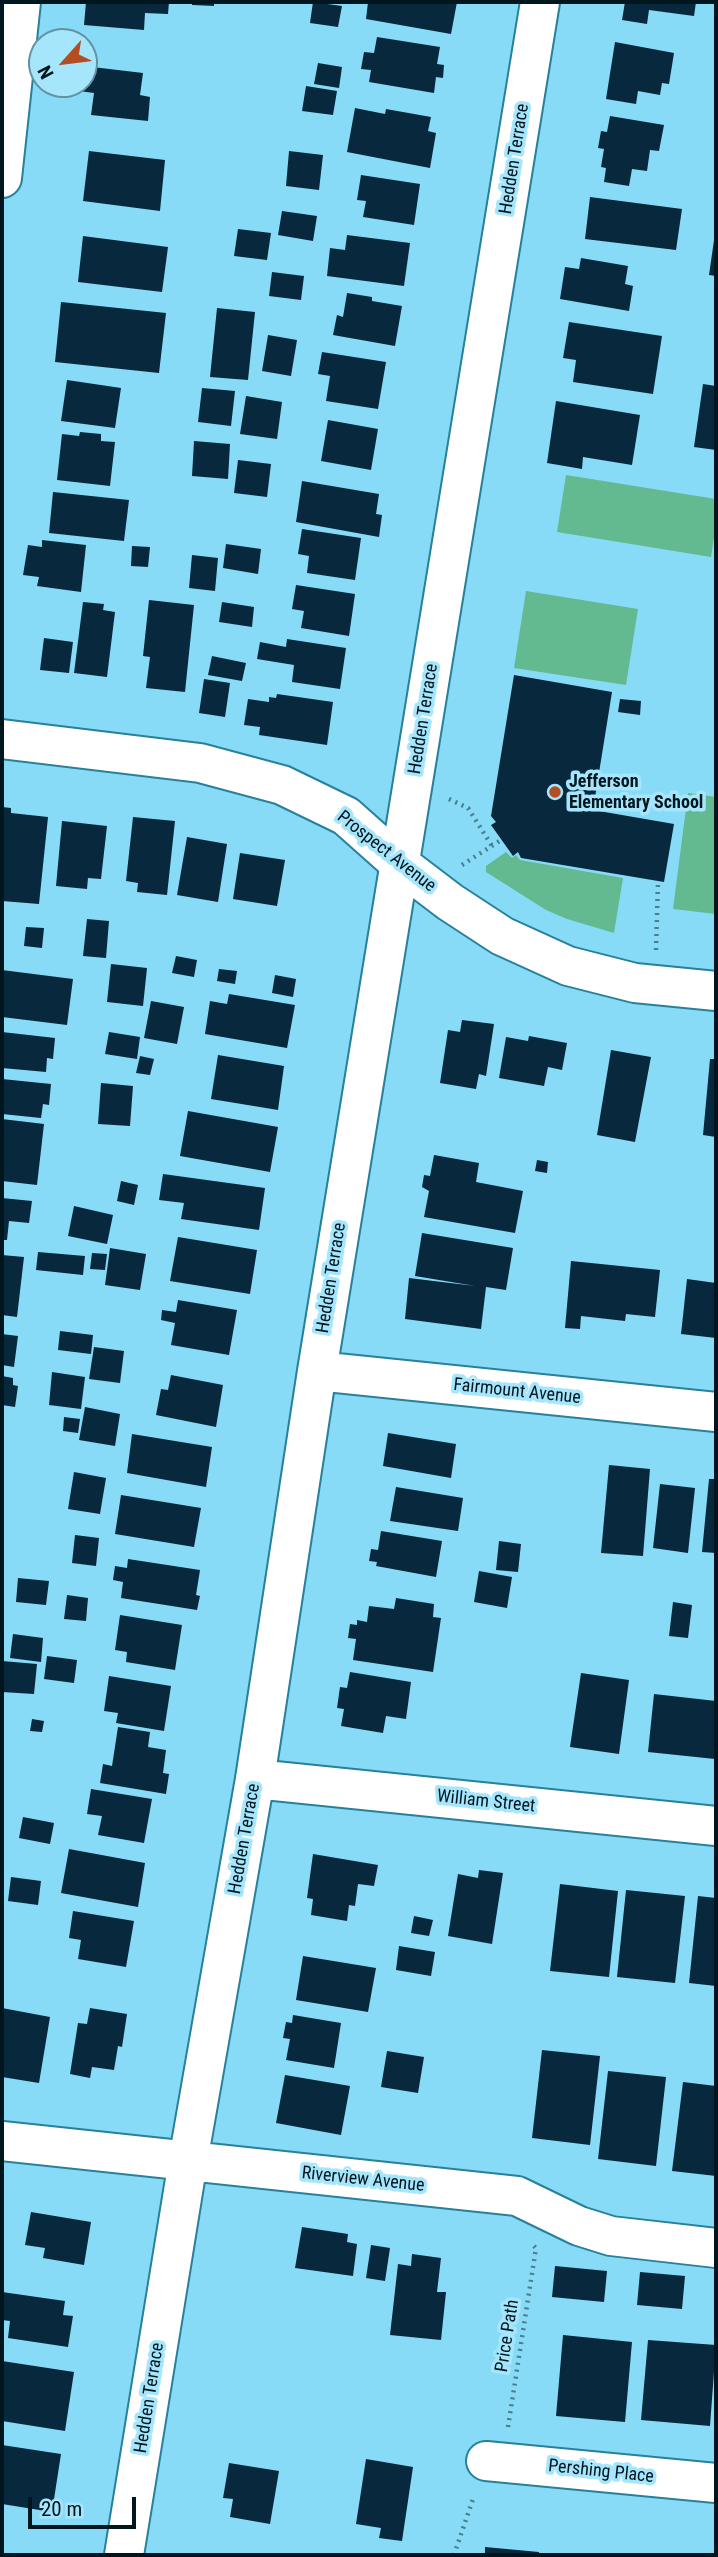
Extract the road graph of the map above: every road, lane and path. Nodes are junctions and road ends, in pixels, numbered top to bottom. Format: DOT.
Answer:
graph roads {
  1 [pos="21,2"];
  2 [pos="540,2"];
  3 [pos="2,178"];
  4 [pos="2,739"];
  5 [pos="446,798"];
  6 [pos="502,840"];
  7 [pos="492,846"];
  8 [pos="400,864"];
  9 [pos="461,865"];
  10 [pos="659,881"];
  11 [pos="656,951"];
  12 [pos="716,991"];
  13 [pos="317,1371"];
  14 [pos="716,1412"];
  15 [pos="255,1779"];
  16 [pos="716,1826"];
  17 [pos="2,2141"];
  18 [pos="188,2161"];
  19 [pos="531,2242"];
  20 [pos="716,2248"];
  21 [pos="486,2460"];
  22 [pos="716,2483"];
  23 [pos="124,2555"];
  24 [pos="454,2555"];
  1 -- 3 [label="street"];
  2 -- 8 [label="street, Hedden Terrace"];
  4 -- 8 [label="street, Prospect Avenue"];
  5 -- 7 [label="path"];
  6 -- 7 [label="path"];
  7 -- 9 [label="path"];
  8 -- 12 [label="street, Prospect Avenue"];
  8 -- 13 [label="street, Hedden Terrace"];
  10 -- 11 [label="path"];
  13 -- 14 [label="street, Fairmount Avenue"];
  13 -- 15 [label="street, Hedden Terrace"];
  15 -- 16 [label="street, William Street"];
  15 -- 18 [label="street, Hedden Terrace"];
  17 -- 18 [label="street, Riverview Avenue"];
  18 -- 20 [label="street, Riverview Avenue"];
  18 -- 23 [label="street, Hedden Terrace"];
  19 -- 21 [label="path, Price Path"];
  21 -- 22 [label="street, Pershing Place"];
  21 -- 24 [label="path, Price Path"];
}
